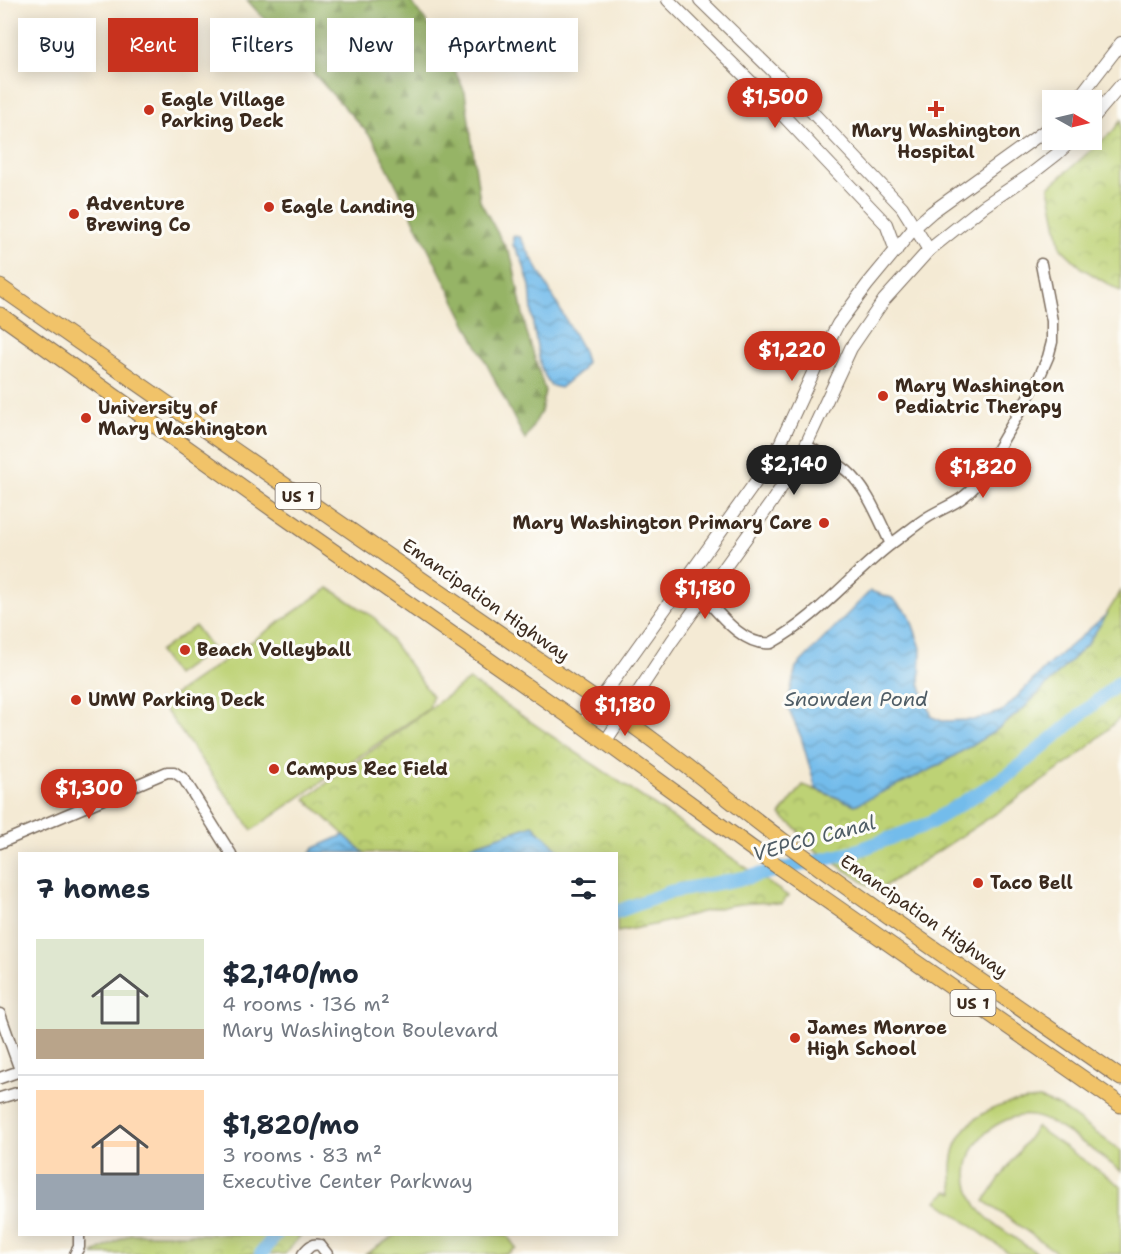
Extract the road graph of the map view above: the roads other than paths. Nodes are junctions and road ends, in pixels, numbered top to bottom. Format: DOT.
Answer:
graph roads {
  1 [pos="668,0"];
  2 [pos="700,0"];
  3 [pos="1121,43"];
  4 [pos="1121,85"];
  5 [pos="1085,90"];
  6 [pos="1102,107"];
  7 [pos="1042,133"];
  8 [pos="1061,150"];
  9 [pos="915,227"];
  10 [pos="929,250"];
  11 [pos="896,251"];
  12 [pos="1041,264"];
  13 [pos="0,287"];
  14 [pos="0,315"];
  15 [pos="807,446"];
  16 [pos="891,544"];
  17 [pos="704,597"];
  18 [pos="599,702"];
  19 [pos="621,717"];
  20 [pos="582,725"];
  21 [pos="604,742"];
  22 [pos="0,843"];
  23 [pos="230,852"];
  24 [pos="0,1014"];
  25 [pos="18,1065"];
  26 [pos="18,1072"];
  27 [pos="0,1078"];
  28 [pos="1121,1078"];
  29 [pos="18,1093"];
  30 [pos="0,1098"];
  31 [pos="1121,1105"];
  32 [pos="80,1236"];
  33 [pos="75,1254"];
  34 [pos="303,1254"];
  35 [pos="327,1254"];
  1 -- 11 [label="street"];
  2 -- 9 [label="street"];
  3 -- 5 [label="street"];
  4 -- 6 [label="street"];
  7 -- 9 [label="street"];
  8 -- 10 [label="street"];
  9 -- 10 [label="street"];
  9 -- 11 [label="street"];
  10 -- 15 [label="street"];
  11 -- 18 [label="street"];
  12 -- 16 [label="street"];
  13 -- 18 [label="main road, Emancipation Highway / US 1"];
  14 -- 20 [label="main road, US 1"];
  15 -- 16 [label="street"];
  15 -- 17 [label="street"];
  16 -- 17 [label="street"];
  17 -- 19 [label="street"];
  18 -- 19 [label="main road, Emancipation Highway / US 1"];
  18 -- 20 [label="street"];
  19 -- 21 [label="street"];
  19 -- 28 [label="main road, Emancipation Highway / US 1"];
  20 -- 21 [label="main road, US 1"];
  21 -- 31 [label="main road, US 1"];
  22 -- 23 [label="street"];
  24 -- 25 [label="street"];
  26 -- 27 [label="street"];
  29 -- 30 [label="street"];
  32 -- 33 [label="street"];
  34 -- 35 [label="street"];
}
